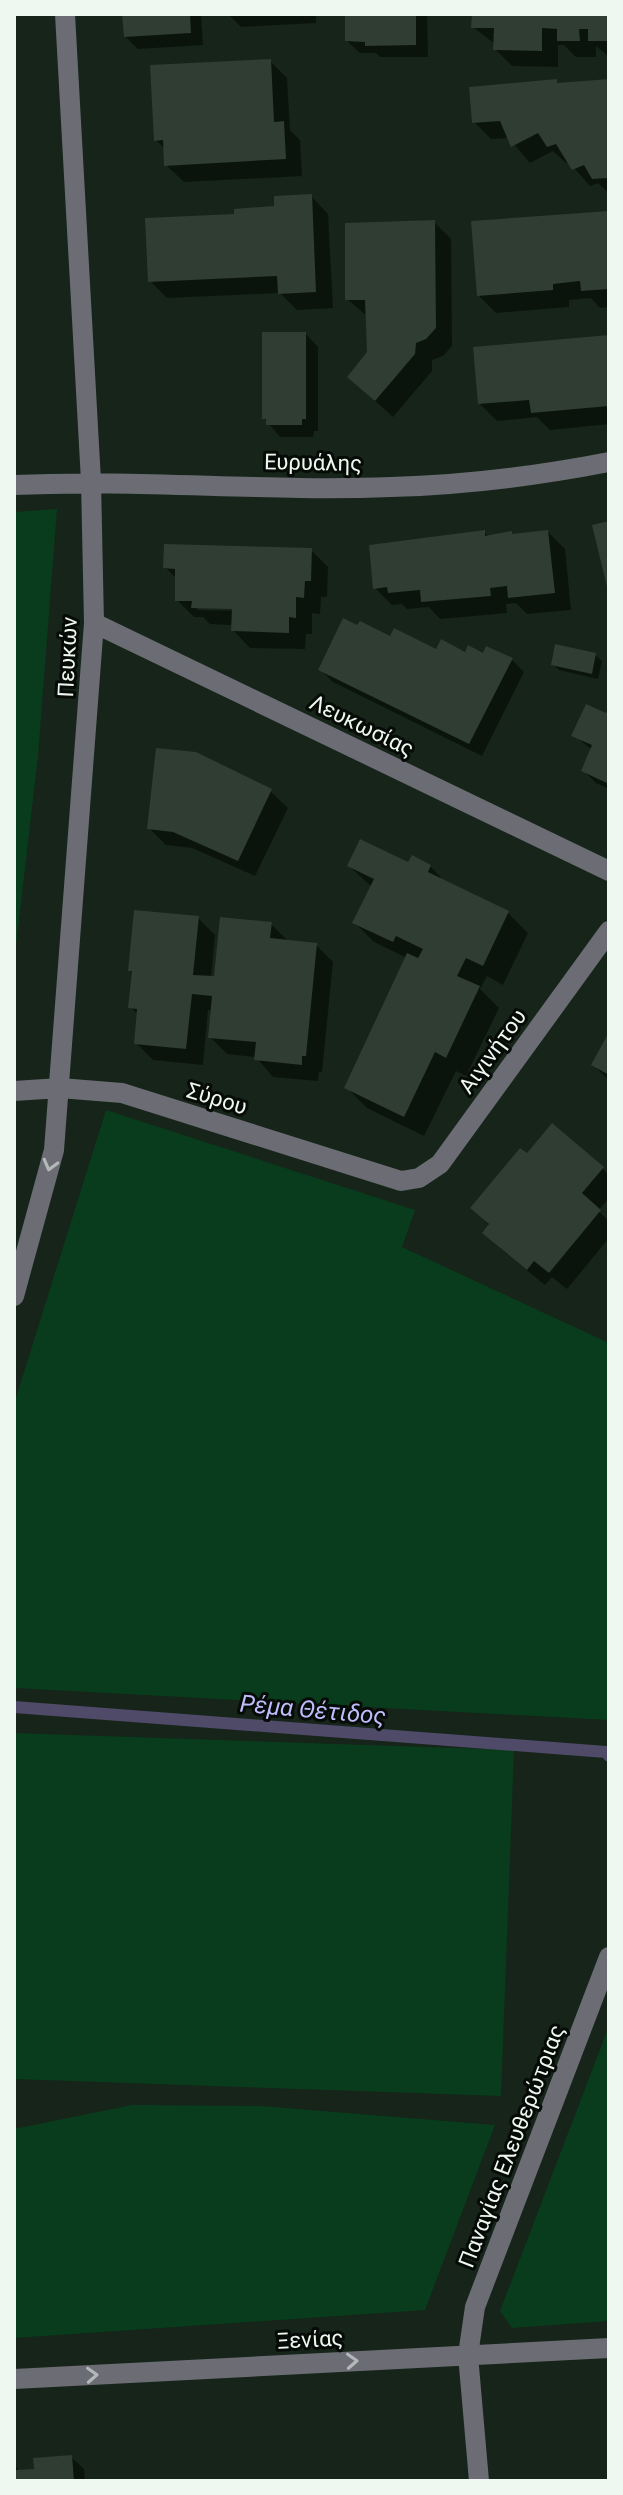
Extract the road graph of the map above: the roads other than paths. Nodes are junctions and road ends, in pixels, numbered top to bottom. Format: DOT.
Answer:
graph roads {
  1 [pos="65,14"];
  2 [pos="609,462"];
  3 [pos="91,481"];
  4 [pos="14,485"];
  5 [pos="94,623"];
  6 [pos="609,871"];
  7 [pos="609,931"];
  8 [pos="60,1088"];
  9 [pos="14,1091"];
  10 [pos="401,1181"];
  11 [pos="14,1296"];
  12 [pos="609,1957"];
  13 [pos="609,2348"];
  14 [pos="468,2355"];
  15 [pos="14,2379"];
  16 [pos="479,2481"];
  1 -- 3 [label="street, Πευκών"];
  2 -- 3 [label="street, Ευρυάλης"];
  3 -- 4 [label="street, Ευρυάλης"];
  3 -- 5 [label="street, Πευκών"];
  5 -- 6 [label="street, Λευκωσίας"];
  5 -- 8 [label="street, Πευκών"];
  7 -- 10 [label="street, Αιγινήτου"];
  8 -- 9 [label="street, Σύρου"];
  8 -- 10 [label="street, Σύρου"];
  8 -- 11 [label="street, Πευκών, one-way"];
  12 -- 14 [label="street, Παναγίας Ελευθερώτριας"];
  13 -- 14 [label="street, Ξενίας"];
  15 -- 14 [label="street, Ξενίας, one-way"];
  14 -- 16 [label="street, Παναγίας Ελευθερώτριας"];
}
